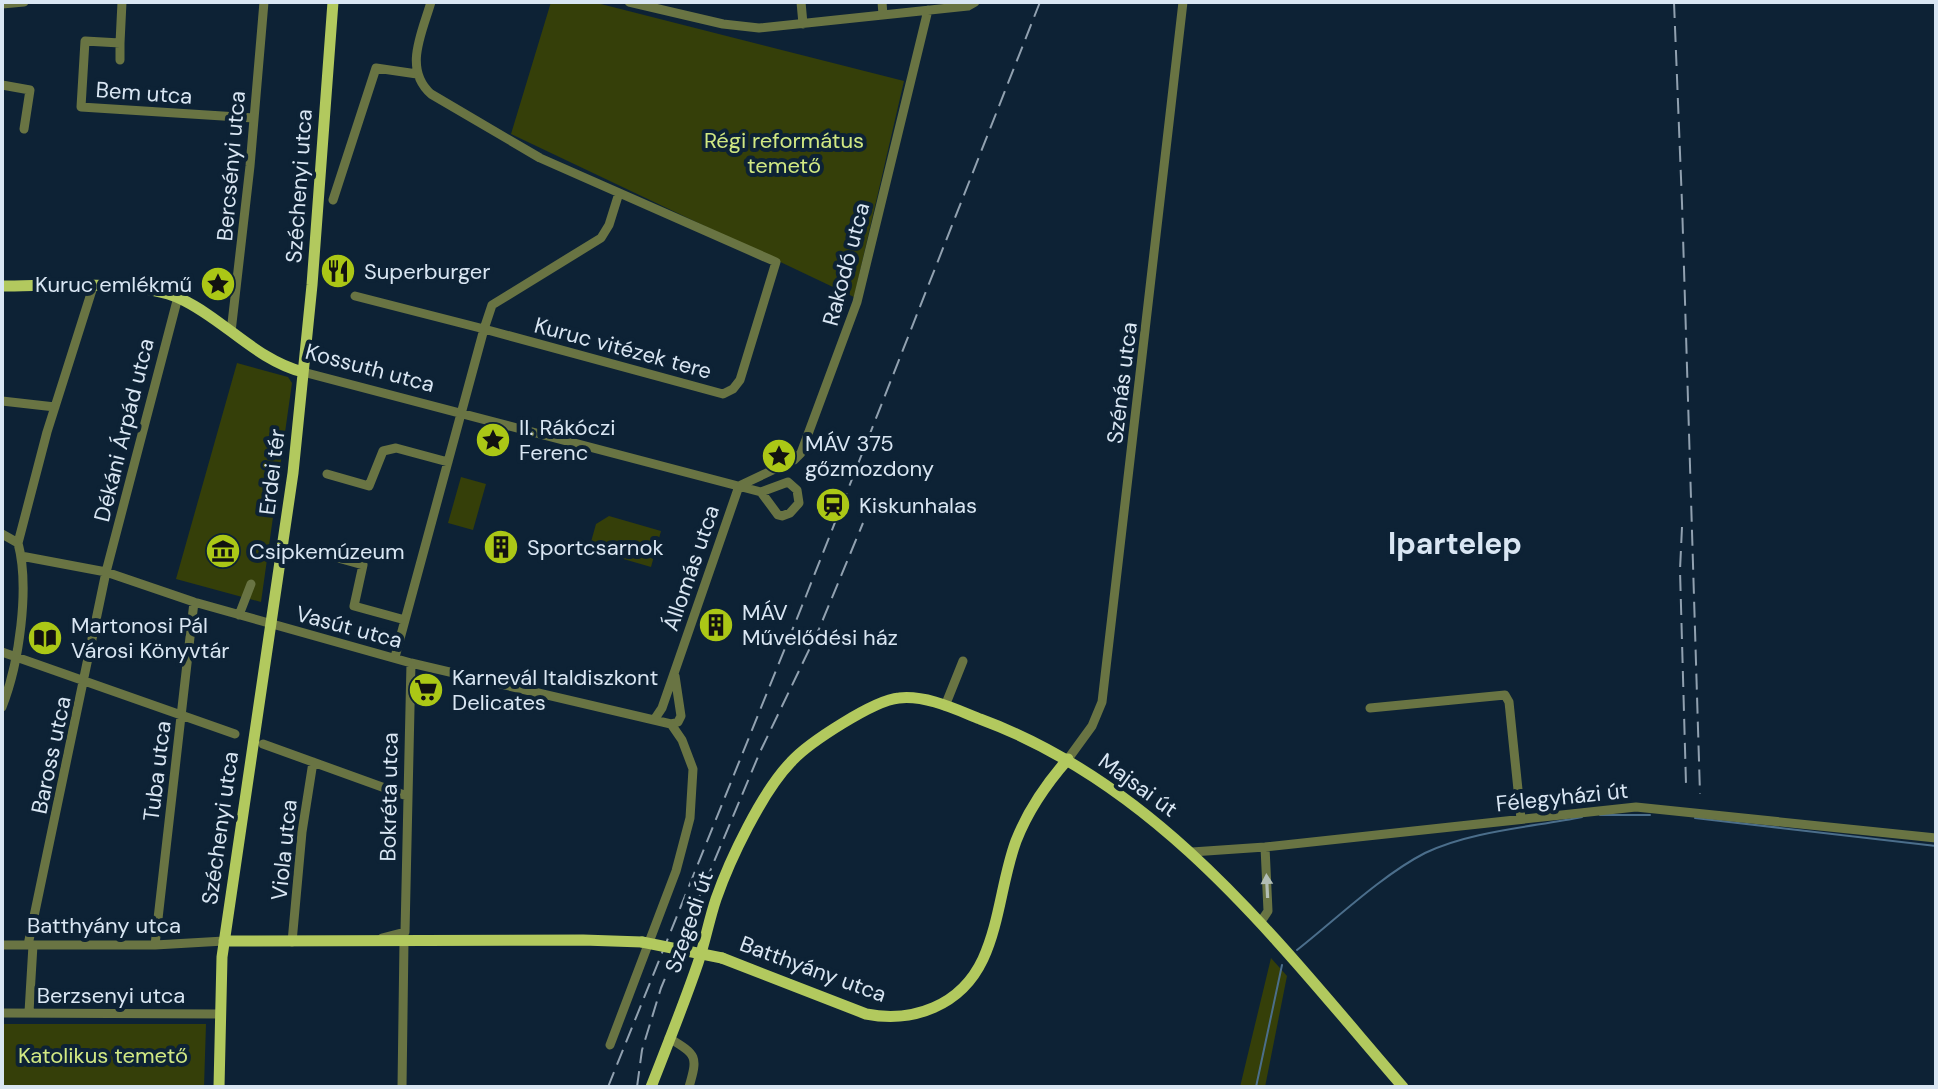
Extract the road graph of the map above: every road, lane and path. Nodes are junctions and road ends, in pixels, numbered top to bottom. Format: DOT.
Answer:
graph roads {
  1 [pos="24,2"];
  2 [pos="122,2"];
  3 [pos="264,2"];
  4 [pos="333,2"];
  5 [pos="431,2"];
  6 [pos="629,2"];
  7 [pos="801,2"];
  8 [pos="882,2"];
  9 [pos="975,2"];
  10 [pos="1183,2"];
  11 [pos="2,4"];
  12 [pos="666,6"];
  13 [pos="928,10"];
  14 [pos="883,15"];
  15 [pos="803,24"];
  16 [pos="120,43"];
  17 [pos="120,60"];
  18 [pos="417,74"];
  19 [pos="2,85"];
  20 [pos="254,118"];
  21 [pos="24,129"];
  22 [pos="619,193"];
  23 [pos="333,200"];
  24 [pos="2,286"];
  25 [pos="93,287"];
  26 [pos="355,296"];
  27 [pos="178,297"];
  28 [pos="484,329"];
  29 [pos="231,332"];
  30 [pos="303,372"];
  31 [pos="2,401"];
  32 [pos="55,407"];
  33 [pos="461,412"];
  34 [pos="448,462"];
  35 [pos="327,474"];
  36 [pos="739,486"];
  37 [pos="761,492"];
  38 [pos="2,534"];
  39 [pos="18,543"];
  40 [pos="313,551"];
  41 [pos="21,556"];
  42 [pos="106,572"];
  43 [pos="251,584"];
  44 [pos="194,602"];
  45 [pos="239,615"];
  46 [pos="405,620"];
  47 [pos="271,625"];
  48 [pos="2,652"];
  49 [pos="15,656"];
  50 [pos="395,657"];
  51 [pos="678,661"];
  52 [pos="963,661"];
  53 [pos="411,663"];
  54 [pos="84,683"];
  55 [pos="945,706"];
  56 [pos="2,707"];
  57 [pos="1370,708"];
  58 [pos="181,716"];
  59 [pos="654,720"];
  60 [pos="671,724"];
  61 [pos="235,734"];
  62 [pos="263,744"];
  63 [pos="1068,759"];
  64 [pos="313,762"];
  65 [pos="1089,774"];
  66 [pos="780,776"];
  67 [pos="1046,785"];
  68 [pos="407,796"];
  69 [pos="1521,819"];
  70 [pos="1936,838"];
  71 [pos="1265,847"];
  72 [pos="1192,852"];
  73 [pos="227,919"];
  74 [pos="1260,923"];
  75 [pos="404,936"];
  76 [pos="224,941"];
  77 [pos="254,941"];
  78 [pos="292,942"];
  79 [pos="2,945"];
  80 [pos="30,945"];
  81 [pos="155,945"];
  82 [pos="29,1012"];
  83 [pos="2,1013"];
  84 [pos="219,1014"];
  85 [pos="669,1038"];
  86 [pos="610,1045"];
  87 [pos="219,1087"];
  88 [pos="402,1087"];
  89 [pos="651,1087"];
  90 [pos="689,1087"];
  91 [pos="1403,1087"];
  1 -- 11 [label="street"];
  2 -- 16 [label="street"];
  3 -- 20 [label="street, Bercsényi utca"];
  4 -- 30 [label="main road, Széchenyi utca"];
  5 -- 18 [label="street"];
  6 -- 12 [label="street"];
  7 -- 15 [label="street"];
  8 -- 14 [label="street"];
  9 -- 13 [label="street"];
  10 -- 63 [label="street, Szénás utca"];
  12 -- 15 [label="street"];
  13 -- 14 [label="street"];
  13 -- 36 [label="street, Rakodó utca"];
  14 -- 15 [label="street"];
  16 -- 17 [label="street"];
  16 -- 20 [label="street, Bem utca"];
  18 -- 22 [label="street, Kuruc vitézek tere"];
  18 -- 23 [label="street"];
  19 -- 21 [label="street"];
  20 -- 29 [label="street, Bercsényi utca"];
  22 -- 28 [label="street, Kuruc vitézek tere"];
  22 -- 28 [label="street, Kuruc vitézek tere"];
  24 -- 25 [label="main road, Kossuth utca"];
  25 -- 27 [label="main road, Kossuth utca"];
  25 -- 32 [label="street"];
  26 -- 28 [label="street, Kuruc vitézek tere"];
  27 -- 29 [label="main road, Kossuth utca"];
  27 -- 42 [label="street, Dékáni Árpád utca"];
  28 -- 33 [label="street, Kuruc vitézek tere"];
  29 -- 30 [label="main road, Kossuth utca"];
  30 -- 33 [label="street, Kossuth utca"];
  30 -- 47 [label="main road, Erdei tér"];
  31 -- 32 [label="street"];
  32 -- 39 [label="street"];
  33 -- 34 [label="street"];
  33 -- 36 [label="street, Kossuth utca"];
  34 -- 35 [label="street"];
  34 -- 46 [label="street"];
  36 -- 37 [label="street, Kossuth utca"];
  36 -- 51 [label="street, Állomás utca"];
  38 -- 39 [label="street"];
  39 -- 41 [label="street"];
  40 -- 46 [label="street"];
  41 -- 42 [label="street, Vasút utca"];
  41 -- 49 [label="street"];
  42 -- 44 [label="street, Vasút utca"];
  42 -- 54 [label="street, Baross utca"];
  43 -- 45 [label="street"];
  44 -- 45 [label="street, Vasút utca"];
  44 -- 58 [label="street, Tuba utca"];
  45 -- 47 [label="street, Vasút utca"];
  46 -- 50 [label="street"];
  47 -- 50 [label="street, Vasút utca"];
  47 -- 73 [label="main road, Széchenyi utca"];
  48 -- 49 [label="street"];
  49 -- 54 [label="street"];
  49 -- 56 [label="street"];
  50 -- 53 [label="street, Vasút utca"];
  51 -- 59 [label="street, Állomás utca"];
  51 -- 60 [label="street, Állomás utca"];
  52 -- 55 [label="street"];
  53 -- 59 [label="street, Vasút utca"];
  53 -- 68 [label="street, Bokréta utca"];
  54 -- 58 [label="street"];
  54 -- 80 [label="street, Baross utca"];
  55 -- 63 [label="main road, Majsai út"];
  55 -- 66 [label="main road, Majsai út"];
  57 -- 69 [label="street"];
  58 -- 61 [label="street"];
  58 -- 81 [label="street, Tuba utca"];
  59 -- 60 [label="street, Vasút utca"];
  60 -- 86 [label="street"];
  62 -- 64 [label="street"];
  63 -- 65 [label="main road, Majsai út"];
  63 -- 67 [label="main road, Batthyány utca"];
  64 -- 68 [label="street"];
  64 -- 78 [label="street, Viola utca"];
  65 -- 67 [label="main road"];
  65 -- 72 [label="main road, Majsai út"];
  66 -- 85 [label="main road, Szegedi út"];
  67 -- 75 [label="main road, Batthyány utca, bridge"];
  68 -- 75 [label="street, Bokréta utca"];
  69 -- 70 [label="street, Félegyházi út"];
  69 -- 71 [label="street, Félegyházi út"];
  71 -- 72 [label="street, Félegyházi út"];
  74 -- 71 [label="street, one-way"];
  72 -- 74 [label="main road, Majsai út"];
  73 -- 76 [label="main road, Széchenyi utca"];
  73 -- 77 [label="main road"];
  74 -- 91 [label="main road, Majsai út"];
  75 -- 78 [label="main road, Batthyány utca"];
  75 -- 88 [label="street, Bokréta utca"];
  76 -- 77 [label="main road, Batthyány utca"];
  76 -- 81 [label="street, Batthyány utca"];
  76 -- 84 [label="main road, Széchenyi utca"];
  77 -- 78 [label="main road, Batthyány utca"];
  79 -- 80 [label="street, Batthyány utca"];
  80 -- 81 [label="street, Batthyány utca"];
  80 -- 82 [label="street, Baross utca"];
  82 -- 83 [label="street, Berzsenyi utca"];
  82 -- 84 [label="street, Berzsenyi utca"];
  84 -- 87 [label="main road, Széchenyi utca"];
  85 -- 89 [label="main road, Szegedi út"];
  85 -- 90 [label="street"];
}
